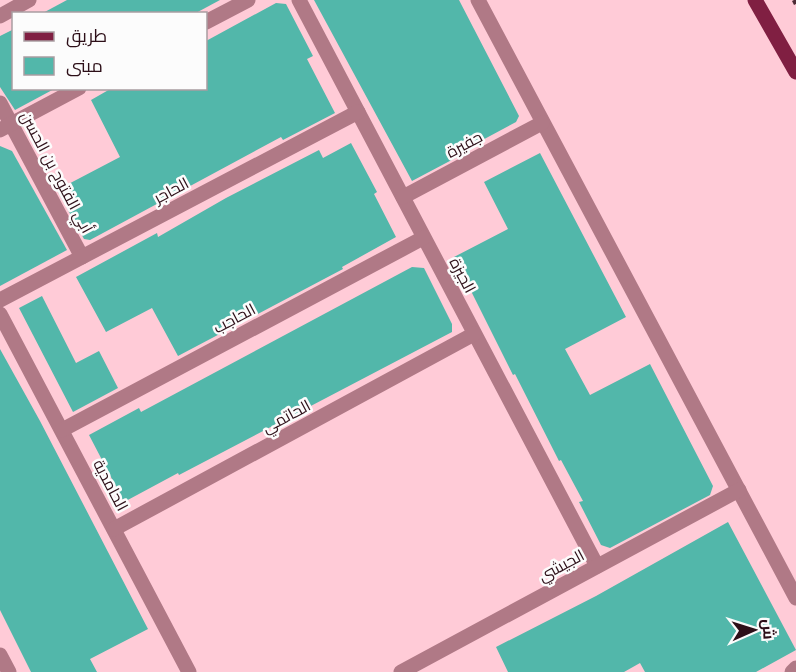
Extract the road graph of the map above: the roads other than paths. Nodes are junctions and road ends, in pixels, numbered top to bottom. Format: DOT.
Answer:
graph roads {
  1 [pos="29,0"];
  2 [pos="248,0"];
  3 [pos="299,0"];
  4 [pos="478,0"];
  5 [pos="755,0"];
  6 [pos="0,16"];
  7 [pos="207,21"];
  8 [pos="796,72"];
  9 [pos="76,90"];
  10 [pos="0,103"];
  11 [pos="358,112"];
  12 [pos="542,123"];
  13 [pos="5,127"];
  14 [pos="403,197"];
  15 [pos="423,238"];
  16 [pos="82,257"];
  17 [pos="0,300"];
  18 [pos="0,314"];
  19 [pos="474,334"];
  20 [pos="62,430"];
  21 [pos="739,489"];
  22 [pos="114,529"];
  23 [pos="597,566"];
  24 [pos="796,598"];
  25 [pos="0,655"];
  26 [pos="796,668"];
  27 [pos="9,672"];
  28 [pos="189,672"];
  29 [pos="401,672"];
  30 [pos="792,672"];
  1 -- 6 [label="street"];
  2 -- 7 [label="street"];
  3 -- 11 [label="street, الجيزة"];
  4 -- 12 [label="street"];
  5 -- 8 [label="main road"];
  9 -- 13 [label="street"];
  10 -- 13 [label="street, أبي الفتوح بن الحسن"];
  11 -- 14 [label="street, الجيزة"];
  11 -- 16 [label="street, الحاجر"];
  12 -- 14 [label="street, جفيرة"];
  12 -- 21 [label="street"];
  13 -- 16 [label="street, أبي الفتوح بن الحسن"];
  14 -- 15 [label="street, الجيزة"];
  15 -- 19 [label="street, الجيزة"];
  15 -- 20 [label="street, الحاجب"];
  16 -- 17 [label="street, الحاجر"];
  18 -- 20 [label="street, الحامدية"];
  19 -- 22 [label="street, الحاتمي"];
  19 -- 23 [label="street, الجيزة"];
  20 -- 22 [label="street, الحامدية"];
  21 -- 23 [label="street, الجيشي"];
  21 -- 24 [label="street"];
  22 -- 28 [label="street, الحامدية"];
  23 -- 29 [label="street, الجيشي"];
  25 -- 27 [label="street"];
  26 -- 30 [label="street"];
}
